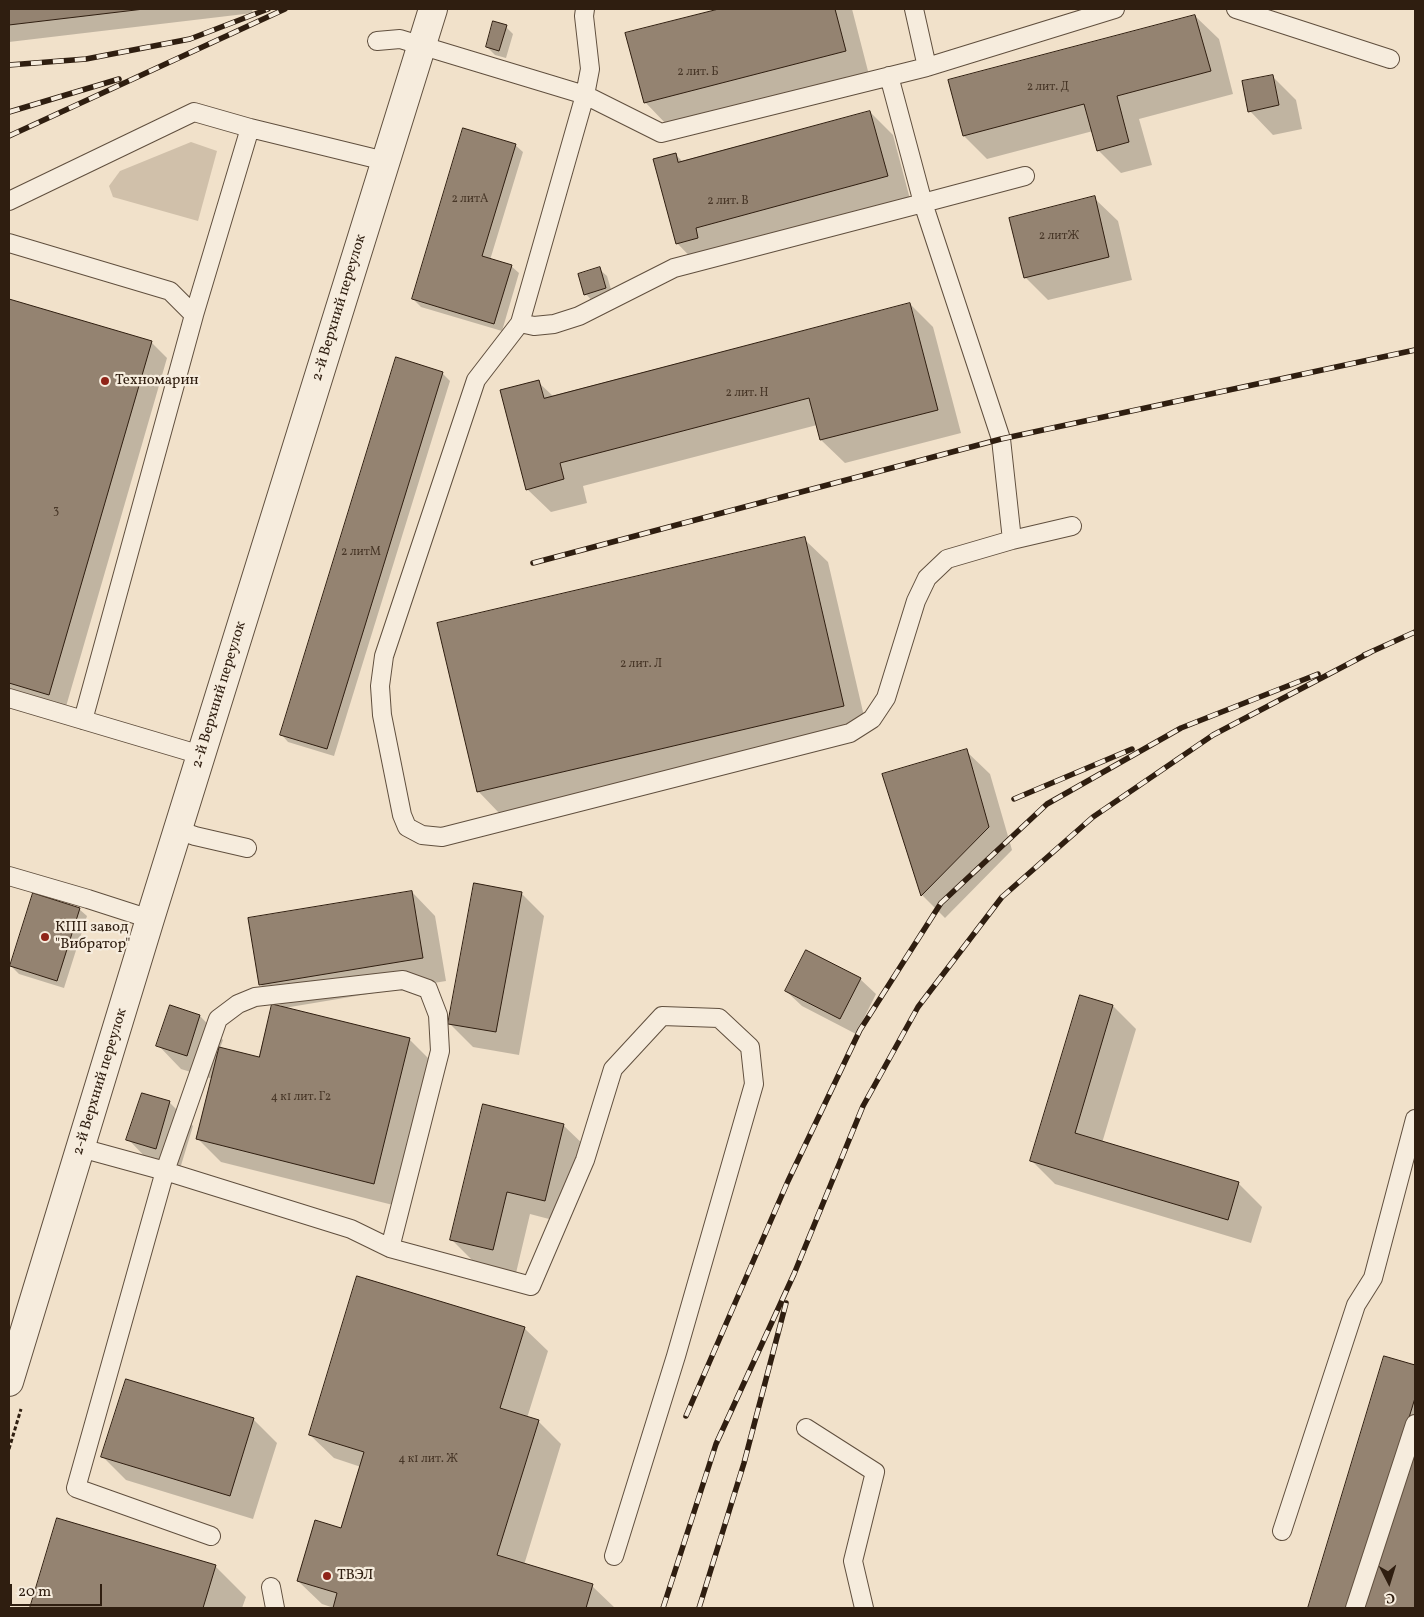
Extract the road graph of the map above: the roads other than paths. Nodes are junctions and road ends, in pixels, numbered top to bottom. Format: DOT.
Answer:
graph roads {
  1 [pos="433,9"];
  2 [pos="585,9"];
  3 [pos="914,9"];
  4 [pos="1115,9"];
  5 [pos="1236,9"];
  6 [pos="377,41"];
  7 [pos="421,46"];
  8 [pos="1390,59"];
  9 [pos="927,67"];
  10 [pos="889,76"];
  11 [pos="585,96"];
  12 [pos="250,128"];
  13 [pos="385,161"];
  14 [pos="1024,176"];
  15 [pos="9,201"];
  16 [pos="923,203"];
  17 [pos="9,243"];
  18 [pos="194,315"];
  19 [pos="520,323"];
  20 [pos="1072,526"];
  21 [pos="1012,540"];
  22 [pos="9,698"];
  23 [pos="83,720"];
  24 [pos="201,755"];
  25 [pos="178,830"];
  26 [pos="246,848"];
  27 [pos="9,876"];
  28 [pos="150,919"];
  29 [pos="1415,1119"];
  30 [pos="81,1148"];
  31 [pos="165,1171"];
  32 [pos="390,1248"];
  33 [pos="9,1382"];
  34 [pos="1415,1424"];
  35 [pos="806,1428"];
  36 [pos="1282,1531"];
  37 [pos="211,1536"];
  38 [pos="614,1556"];
  39 [pos="271,1587"];
  40 [pos="275,1608"];
  41 [pos="864,1608"];
  42 [pos="1356,1608"];
  1 -- 7 [label="street, 2-й Верхний переулок"];
  2 -- 11 [label="lane"];
  3 -- 9 [label="lane"];
  4 -- 9 [label="lane"];
  5 -- 8 [label="lane"];
  6 -- 7 [label="lane"];
  7 -- 11 [label="lane"];
  7 -- 13 [label="street, 2-й Верхний переулок"];
  9 -- 10 [label="lane"];
  10 -- 11 [label="lane"];
  10 -- 16 [label="lane"];
  11 -- 19 [label="lane"];
  12 -- 13 [label="lane"];
  12 -- 15 [label="lane"];
  12 -- 18 [label="lane"];
  13 -- 24 [label="street, 2-й Верхний переулок"];
  14 -- 16 [label="lane"];
  16 -- 19 [label="lane"];
  16 -- 21 [label="lane"];
  17 -- 18 [label="lane"];
  18 -- 23 [label="lane"];
  19 -- 21 [label="lane"];
  20 -- 21 [label="lane"];
  22 -- 23 [label="lane"];
  23 -- 24 [label="lane"];
  24 -- 25 [label="street, 2-й Верхний переулок"];
  25 -- 26 [label="lane"];
  25 -- 28 [label="street, 2-й Верхний переулок"];
  27 -- 28 [label="lane"];
  28 -- 30 [label="street, 2-й Верхний переулок"];
  29 -- 36 [label="lane"];
  30 -- 31 [label="lane"];
  30 -- 33 [label="street, 2-й Верхний переулок"];
  31 -- 32 [label="lane"];
  31 -- 32 [label="lane"];
  31 -- 37 [label="lane"];
  32 -- 38 [label="lane"];
  34 -- 42 [label="lane"];
  35 -- 41 [label="lane"];
  39 -- 40 [label="lane"];
}
